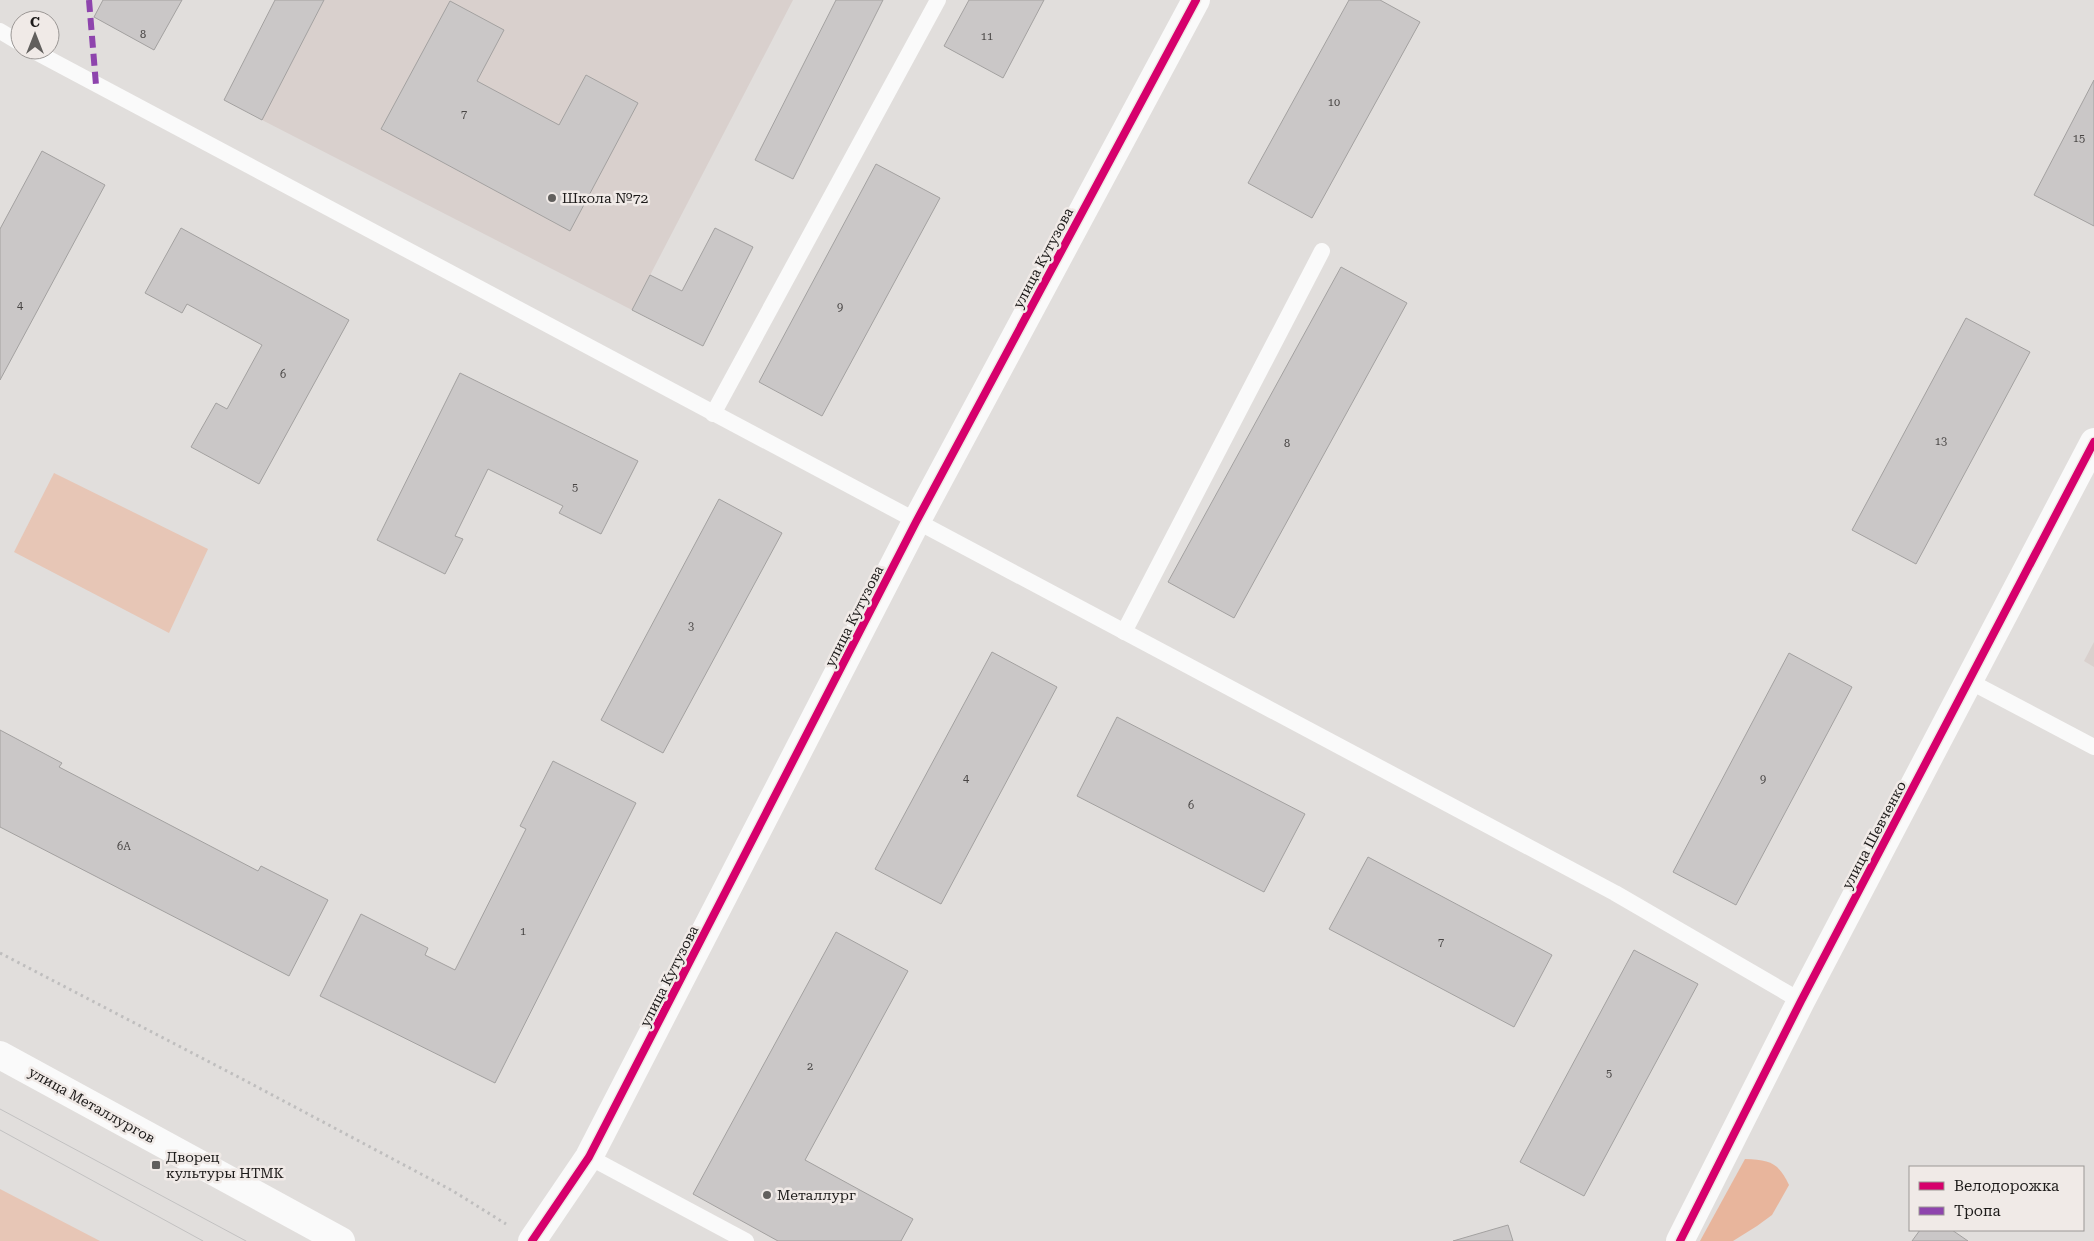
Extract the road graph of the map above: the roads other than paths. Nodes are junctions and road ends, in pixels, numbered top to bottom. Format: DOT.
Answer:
graph roads {
  1 [pos="938,0"];
  2 [pos="1196,0"];
  3 [pos="51,60"];
  4 [pos="1322,251"];
  5 [pos="713,414"];
  6 [pos="2094,442"];
  7 [pos="916,522"];
  8 [pos="1124,632"];
  9 [pos="1969,681"];
  10 [pos="2094,747"];
  11 [pos="1801,1001"];
  12 [pos="0,1055"];
  13 [pos="589,1158"];
  14 [pos="341,1241"];
  15 [pos="532,1241"];
  16 [pos="746,1241"];
  17 [pos="1680,1241"];
  1 -- 5 [label="lane"];
  2 -- 7 [label="street, улица Кутузова"];
  3 -- 5 [label="lane"];
  4 -- 8 [label="lane"];
  5 -- 7 [label="lane"];
  6 -- 9 [label="street, улица Шевченко"];
  7 -- 8 [label="lane"];
  7 -- 13 [label="street, улица Кутузова"];
  8 -- 11 [label="lane"];
  9 -- 10 [label="lane"];
  9 -- 11 [label="street, улица Шевченко"];
  11 -- 17 [label="street, улица Шевченко"];
  12 -- 14 [label="street, улица Металлургов"];
  13 -- 15 [label="street, улица Кутузова"];
  13 -- 16 [label="lane"];
}
